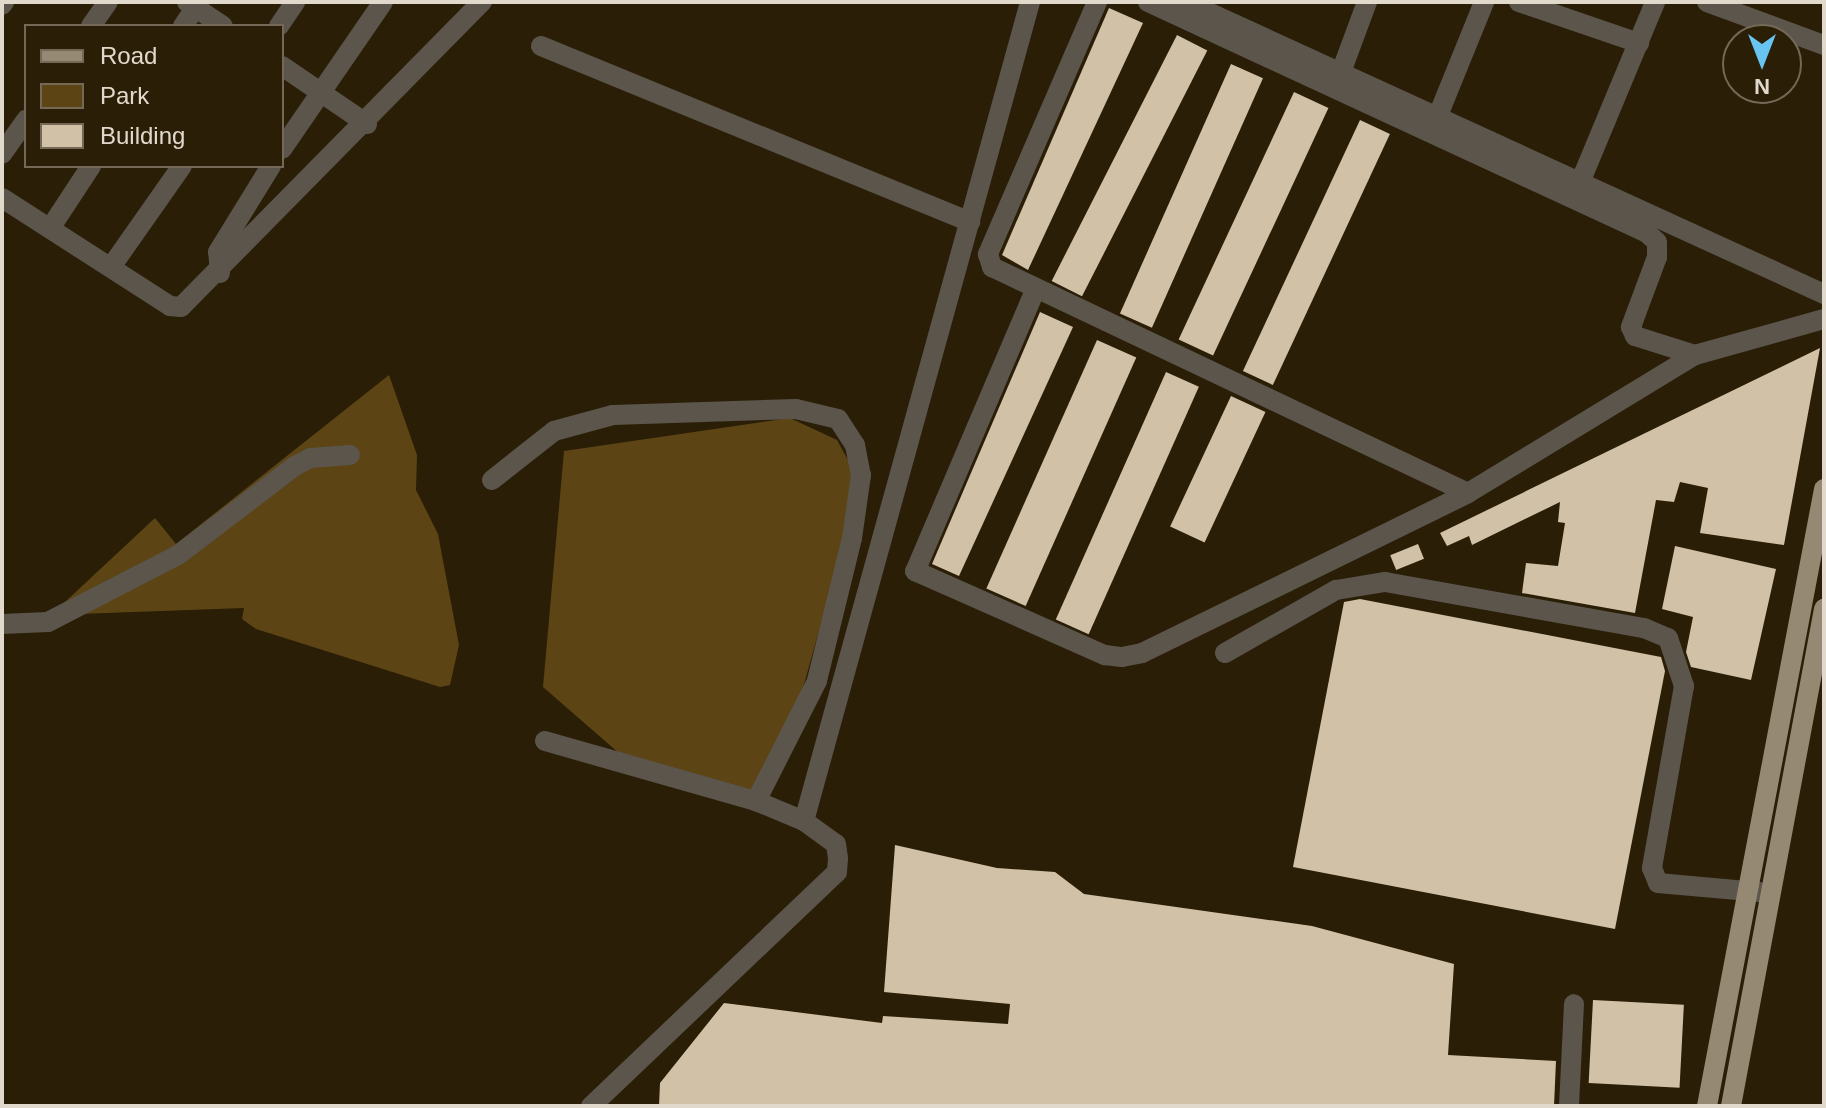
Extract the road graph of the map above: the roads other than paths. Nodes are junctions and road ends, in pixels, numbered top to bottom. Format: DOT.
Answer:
graph roads {
  1 [pos="108,2"];
  2 [pos="295,2"];
  3 [pos="383,2"];
  4 [pos="482,2"];
  5 [pos="1030,2"];
  6 [pos="1097,2"];
  7 [pos="1148,2"];
  8 [pos="1186,2"];
  9 [pos="1367,2"];
  10 [pos="1484,2"];
  11 [pos="1519,2"];
  12 [pos="1655,2"];
  13 [pos="1707,2"];
  14 [pos="194,4"];
  15 [pos="92,24"];
  16 [pos="184,24"];
  17 [pos="220,24"];
  18 [pos="280,24"];
  19 [pos="1639,43"];
  20 [pos="1824,45"];
  21 [pos="541,46"];
  22 [pos="284,67"];
  23 [pos="1340,75"];
  24 [pos="320,92"];
  25 [pos="1437,118"];
  26 [pos="24,123"];
  27 [pos="367,124"];
  28 [pos="284,146"];
  29 [pos="2,154"];
  30 [pos="90,168"];
  31 [pos="181,168"];
  32 [pos="270,168"];
  33 [pos="1579,185"];
  34 [pos="2,198"];
  35 [pos="970,222"];
  36 [pos="51,227"];
  37 [pos="111,267"];
  38 [pos="220,273"];
  39 [pos="1036,288"];
  40 [pos="1824,294"];
  41 [pos="1824,319"];
  42 [pos="1695,355"];
  43 [pos="350,455"];
  44 [pos="492,480"];
  45 [pos="1824,489"];
  46 [pos="1468,493"];
  47 [pos="1824,609"];
  48 [pos="2,624"];
  49 [pos="1225,653"];
  50 [pos="545,741"];
  51 [pos="756,801"];
  52 [pos="804,821"];
  53 [pos="1748,888"];
  54 [pos="1769,893"];
  55 [pos="1574,1004"];
  56 [pos="591,1106"];
  57 [pos="1569,1106"];
  58 [pos="1707,1106"];
  59 [pos="1731,1106"];
  1 -- 15 [label="street"];
  2 -- 18 [label="street"];
  3 -- 24 [label="street"];
  4 -- 27 [label="street"];
  5 -- 35 [label="street"];
  6 -- 39 [label="street"];
  7 -- 42 [label="street"];
  8 -- 23 [label="street"];
  9 -- 23 [label="street"];
  10 -- 25 [label="street"];
  11 -- 19 [label="street"];
  12 -- 19 [label="street"];
  13 -- 20 [label="street"];
  14 -- 16 [label="street"];
  14 -- 17 [label="street"];
  19 -- 33 [label="street"];
  21 -- 35 [label="street"];
  22 -- 24 [label="street"];
  23 -- 25 [label="street"];
  24 -- 27 [label="street"];
  24 -- 28 [label="street"];
  25 -- 33 [label="street"];
  26 -- 29 [label="street"];
  27 -- 38 [label="street"];
  30 -- 36 [label="street"];
  31 -- 37 [label="street"];
  32 -- 38 [label="street"];
  33 -- 40 [label="street"];
  34 -- 36 [label="street"];
  35 -- 52 [label="street"];
  36 -- 37 [label="street"];
  37 -- 38 [label="street"];
  39 -- 46 [label="street"];
  39 -- 46 [label="street"];
  41 -- 42 [label="street"];
  42 -- 46 [label="street"];
  43 -- 48 [label="street"];
  44 -- 51 [label="street"];
  45 -- 53 [label="main road"];
  47 -- 54 [label="main road"];
  49 -- 53 [label="street"];
  50 -- 51 [label="street"];
  51 -- 52 [label="street"];
  52 -- 56 [label="street"];
  53 -- 54 [label="street"];
  53 -- 58 [label="main road"];
  54 -- 59 [label="main road"];
  55 -- 57 [label="street"];
}
